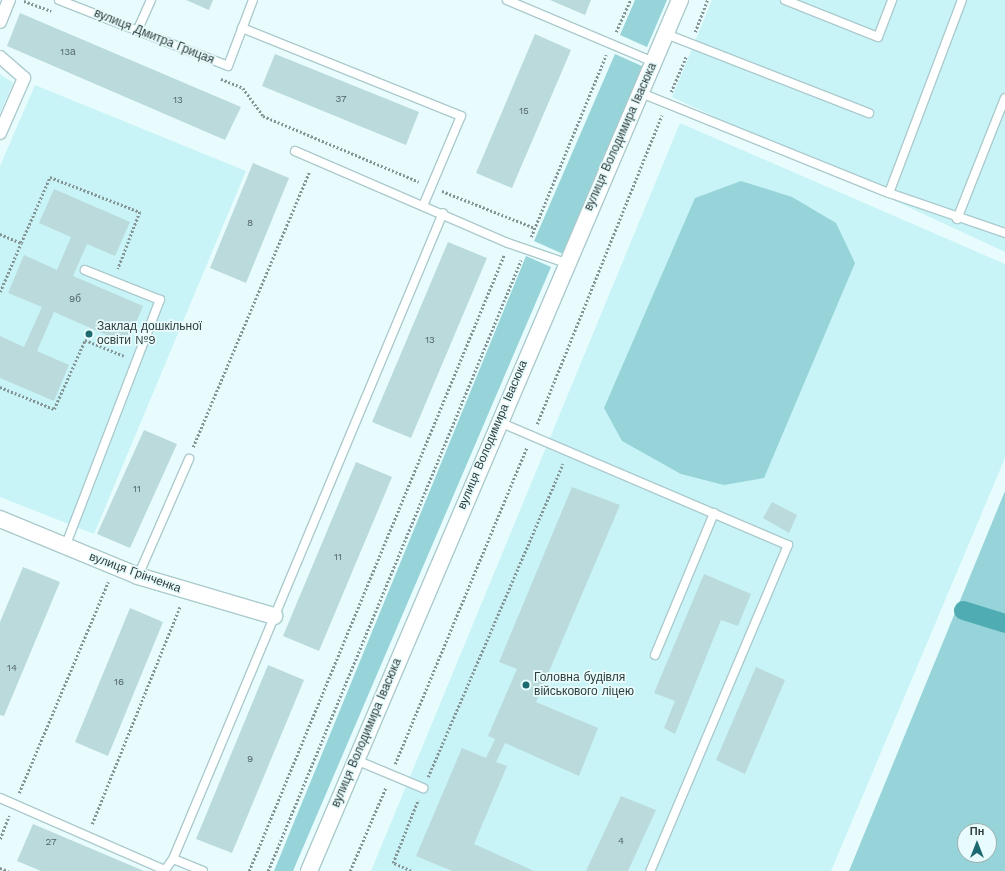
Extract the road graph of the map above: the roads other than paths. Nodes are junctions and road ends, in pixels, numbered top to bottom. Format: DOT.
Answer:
graph roads {
  1 [pos="9,0"];
  2 [pos="59,0"];
  3 [pos="151,0"];
  4 [pos="253,0"];
  5 [pos="507,0"];
  6 [pos="680,0"];
  7 [pos="785,0"];
  8 [pos="892,0"];
  9 [pos="962,0"];
  10 [pos="0,22"];
  11 [pos="242,28"];
  12 [pos="138,29"];
  13 [pos="666,34"];
  14 [pos="0,57"];
  15 [pos="654,62"];
  16 [pos="641,93"];
  17 [pos="1005,98"];
  18 [pos="869,113"];
  19 [pos="0,133"];
  20 [pos="294,151"];
  21 [pos="889,193"];
  22 [pos="424,206"];
  23 [pos="443,213"];
  24 [pos="957,219"];
  25 [pos="1005,233"];
  26 [pos="566,263"];
  27 [pos="86,270"];
  28 [pos="498,422"];
  29 [pos="188,459"];
  30 [pos="714,513"];
  31 [pos="0,519"];
  32 [pos="66,546"];
  33 [pos="138,576"];
  34 [pos="274,616"];
  35 [pos="656,655"];
  36 [pos="356,760"];
  37 [pos="423,788"];
  38 [pos="0,798"];
  39 [pos="173,859"];
  40 [pos="203,871"];
  41 [pos="309,871"];
  42 [pos="650,871"];
  1 -- 10 [label="street"];
  2 -- 12 [label="lane, вулиця Дмитра Грицая"];
  3 -- 12 [label="lane"];
  4 -- 11 [label="lane, вулиця Дмитра Грицая"];
  5 -- 15 [label="lane"];
  6 -- 13 [label="street, вулиця Володимира Івасюка"];
  7 -- 8 [label="lane"];
  9 -- 21 [label="lane"];
  11 -- 12 [label="lane, вулиця Дмитра Грицая"];
  11 -- 22 [label="lane"];
  13 -- 15 [label="street, вулиця Володимира Івасюка"];
  13 -- 18 [label="lane"];
  14 -- 19 [label="street"];
  15 -- 16 [label="street, вулиця Володимира Івасюка"];
  16 -- 21 [label="lane"];
  16 -- 26 [label="street, вулиця Володимира Івасюка"];
  17 -- 24 [label="lane"];
  20 -- 22 [label="lane"];
  21 -- 24 [label="lane"];
  22 -- 23 [label="lane"];
  23 -- 26 [label="lane"];
  23 -- 34 [label="lane"];
  24 -- 25 [label="lane"];
  26 -- 28 [label="street, вулиця Володимира Івасюка"];
  27 -- 32 [label="lane"];
  28 -- 30 [label="lane"];
  28 -- 36 [label="street, вулиця Володимира Івасюка"];
  29 -- 33 [label="lane"];
  30 -- 35 [label="lane"];
  30 -- 42 [label="lane"];
  31 -- 32 [label="street, вулиця Грінченка"];
  32 -- 33 [label="street, вулиця Грінченка"];
  33 -- 34 [label="street, вулиця Грінченка"];
  34 -- 39 [label="lane"];
  36 -- 37 [label="lane"];
  36 -- 41 [label="street, вулиця Володимира Івасюка"];
  38 -- 39 [label="lane"];
  39 -- 40 [label="lane"];
}
